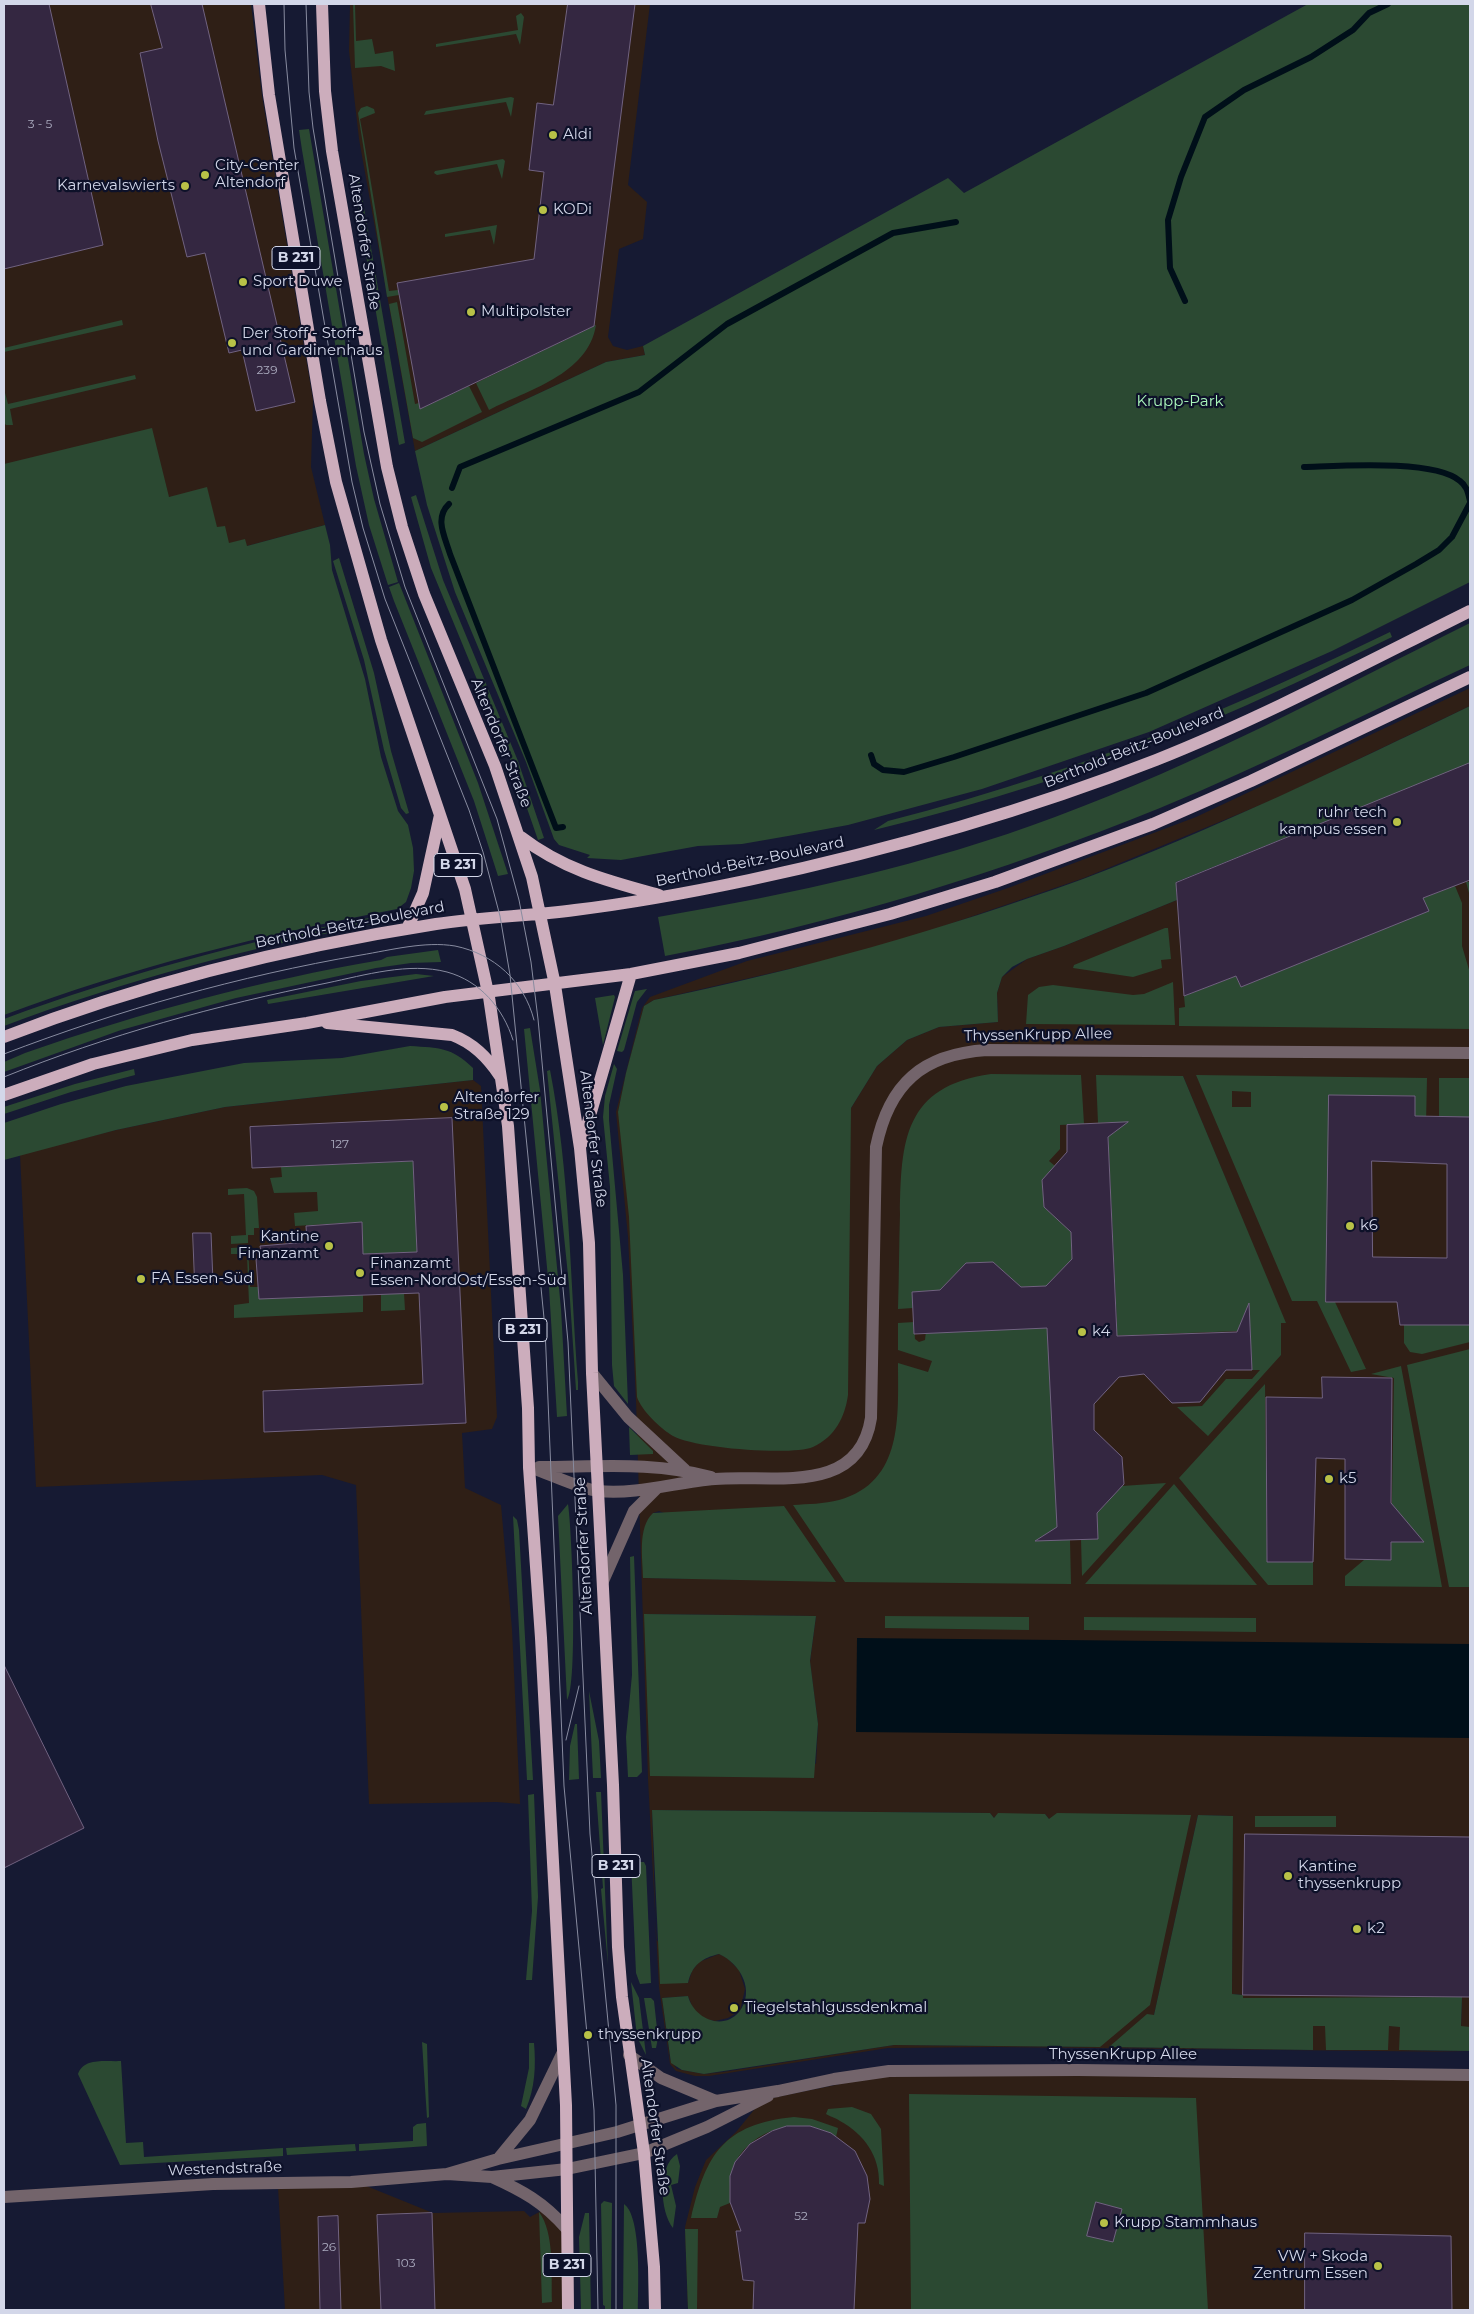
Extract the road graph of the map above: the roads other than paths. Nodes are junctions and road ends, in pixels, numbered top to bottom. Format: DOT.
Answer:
graph roads {
  1 [pos="259,4"];
  2 [pos="322,4"];
  3 [pos="1470,611"];
  4 [pos="1470,677"];
  5 [pos="441,812"];
  6 [pos="520,837"];
  7 [pos="664,897"];
  8 [pos="540,913"];
  9 [pos="473,919"];
  10 [pos="407,929"];
  11 [pos="631,974"];
  12 [pos="555,985"];
  13 [pos="488,992"];
  14 [pos="307,1022"];
  15 [pos="4,1037"];
  16 [pos="1470,1053"];
  17 [pos="502,1079"];
  18 [pos="4,1095"];
  19 [pos="580,1148"];
  20 [pos="592,1373"];
  21 [pos="596,1466"];
  22 [pos="530,1467"];
  23 [pos="685,1470"];
  24 [pos="715,1479"];
  25 [pos="657,1488"];
  26 [pos="597,1491"];
  27 [pos="603,1581"];
  28 [pos="562,2054"];
  29 [pos="629,2055"];
  30 [pos="1470,2075"];
  31 [pos="778,2091"];
  32 [pos="716,2101"];
  33 [pos="640,2126"];
  34 [pos="679,2140"];
  35 [pos="567,2144"];
  36 [pos="644,2153"];
  37 [pos="498,2159"];
  38 [pos="567,2169"];
  39 [pos="447,2174"];
  40 [pos="492,2176"];
  41 [pos="4,2197"];
  42 [pos="566,2228"];
  43 [pos="568,2310"];
  44 [pos="655,2310"];
  1 -- 5 [label="main road, B 231"];
  2 -- 6 [label="main road, Altendorfer Straße / B 231"];
  3 -- 7 [label="main road, Berthold-Beitz-Boulevard"];
  4 -- 11 [label="main road"];
  5 -- 9 [label="main road, B 231"];
  5 -- 10 [label="main road"];
  6 -- 7 [label="main road"];
  6 -- 8 [label="main road, Altendorfer Straße / B 231"];
  7 -- 8 [label="main road, Berthold-Beitz-Boulevard"];
  8 -- 9 [label="main road, Berthold-Beitz-Boulevard"];
  8 -- 12 [label="main road, Altendorfer Straße / B 231"];
  9 -- 10 [label="main road, Berthold-Beitz-Boulevard"];
  9 -- 13 [label="main road, B 231"];
  10 -- 15 [label="main road, Berthold-Beitz-Boulevard"];
  11 -- 12 [label="main road"];
  11 -- 19 [label="main road"];
  12 -- 13 [label="main road"];
  12 -- 19 [label="main road, Altendorfer Straße / B 231"];
  13 -- 14 [label="main road"];
  13 -- 17 [label="main road, B 231"];
  14 -- 17 [label="main road"];
  14 -- 18 [label="main road"];
  16 -- 24 [label="street, ThyssenKrupp Allee"];
  17 -- 22 [label="main road, B 231"];
  19 -- 20 [label="main road, Altendorfer Straße / B 231"];
  20 -- 21 [label="main road, Altendorfer Straße / B 231"];
  20 -- 23 [label="street, ThyssenKrupp Allee"];
  21 -- 22 [label="street, ThyssenKrupp Allee"];
  21 -- 23 [label="street, ThyssenKrupp Allee"];
  21 -- 26 [label="main road, Altendorfer Straße / B 231"];
  22 -- 26 [label="street, ThyssenKrupp Allee"];
  22 -- 28 [label="main road, B 231"];
  23 -- 24 [label="street, ThyssenKrupp Allee"];
  24 -- 25 [label="street, ThyssenKrupp Allee"];
  25 -- 26 [label="street, ThyssenKrupp Allee"];
  25 -- 27 [label="street"];
  26 -- 27 [label="main road, Altendorfer Straße / B 231"];
  27 -- 29 [label="main road, Altendorfer Straße / B 231"];
  28 -- 35 [label="main road, B 231"];
  28 -- 37 [label="street"];
  29 -- 32 [label="street"];
  29 -- 33 [label="main road, Altendorfer Straße / B 231"];
  30 -- 31 [label="street, ThyssenKrupp Allee"];
  31 -- 32 [label="street, ThyssenKrupp Allee"];
  31 -- 34 [label="street, ThyssenKrupp Allee"];
  32 -- 33 [label="street, ThyssenKrupp Allee"];
  33 -- 35 [label="street, Westendstraße"];
  33 -- 36 [label="main road, Altendorfer Straße / B 231"];
  34 -- 36 [label="street, Westendstraße"];
  35 -- 37 [label="street, Westendstraße"];
  35 -- 38 [label="main road, B 231"];
  36 -- 38 [label="street, Westendstraße"];
  36 -- 44 [label="main road, Altendorfer Straße / B 231"];
  37 -- 39 [label="street, Westendstraße"];
  38 -- 40 [label="street, Westendstraße"];
  38 -- 42 [label="main road, B 231"];
  39 -- 40 [label="street, Westendstraße"];
  39 -- 41 [label="street, Westendstraße"];
  40 -- 42 [label="street, Westendstraße"];
  42 -- 43 [label="main road, B 231"];
}
